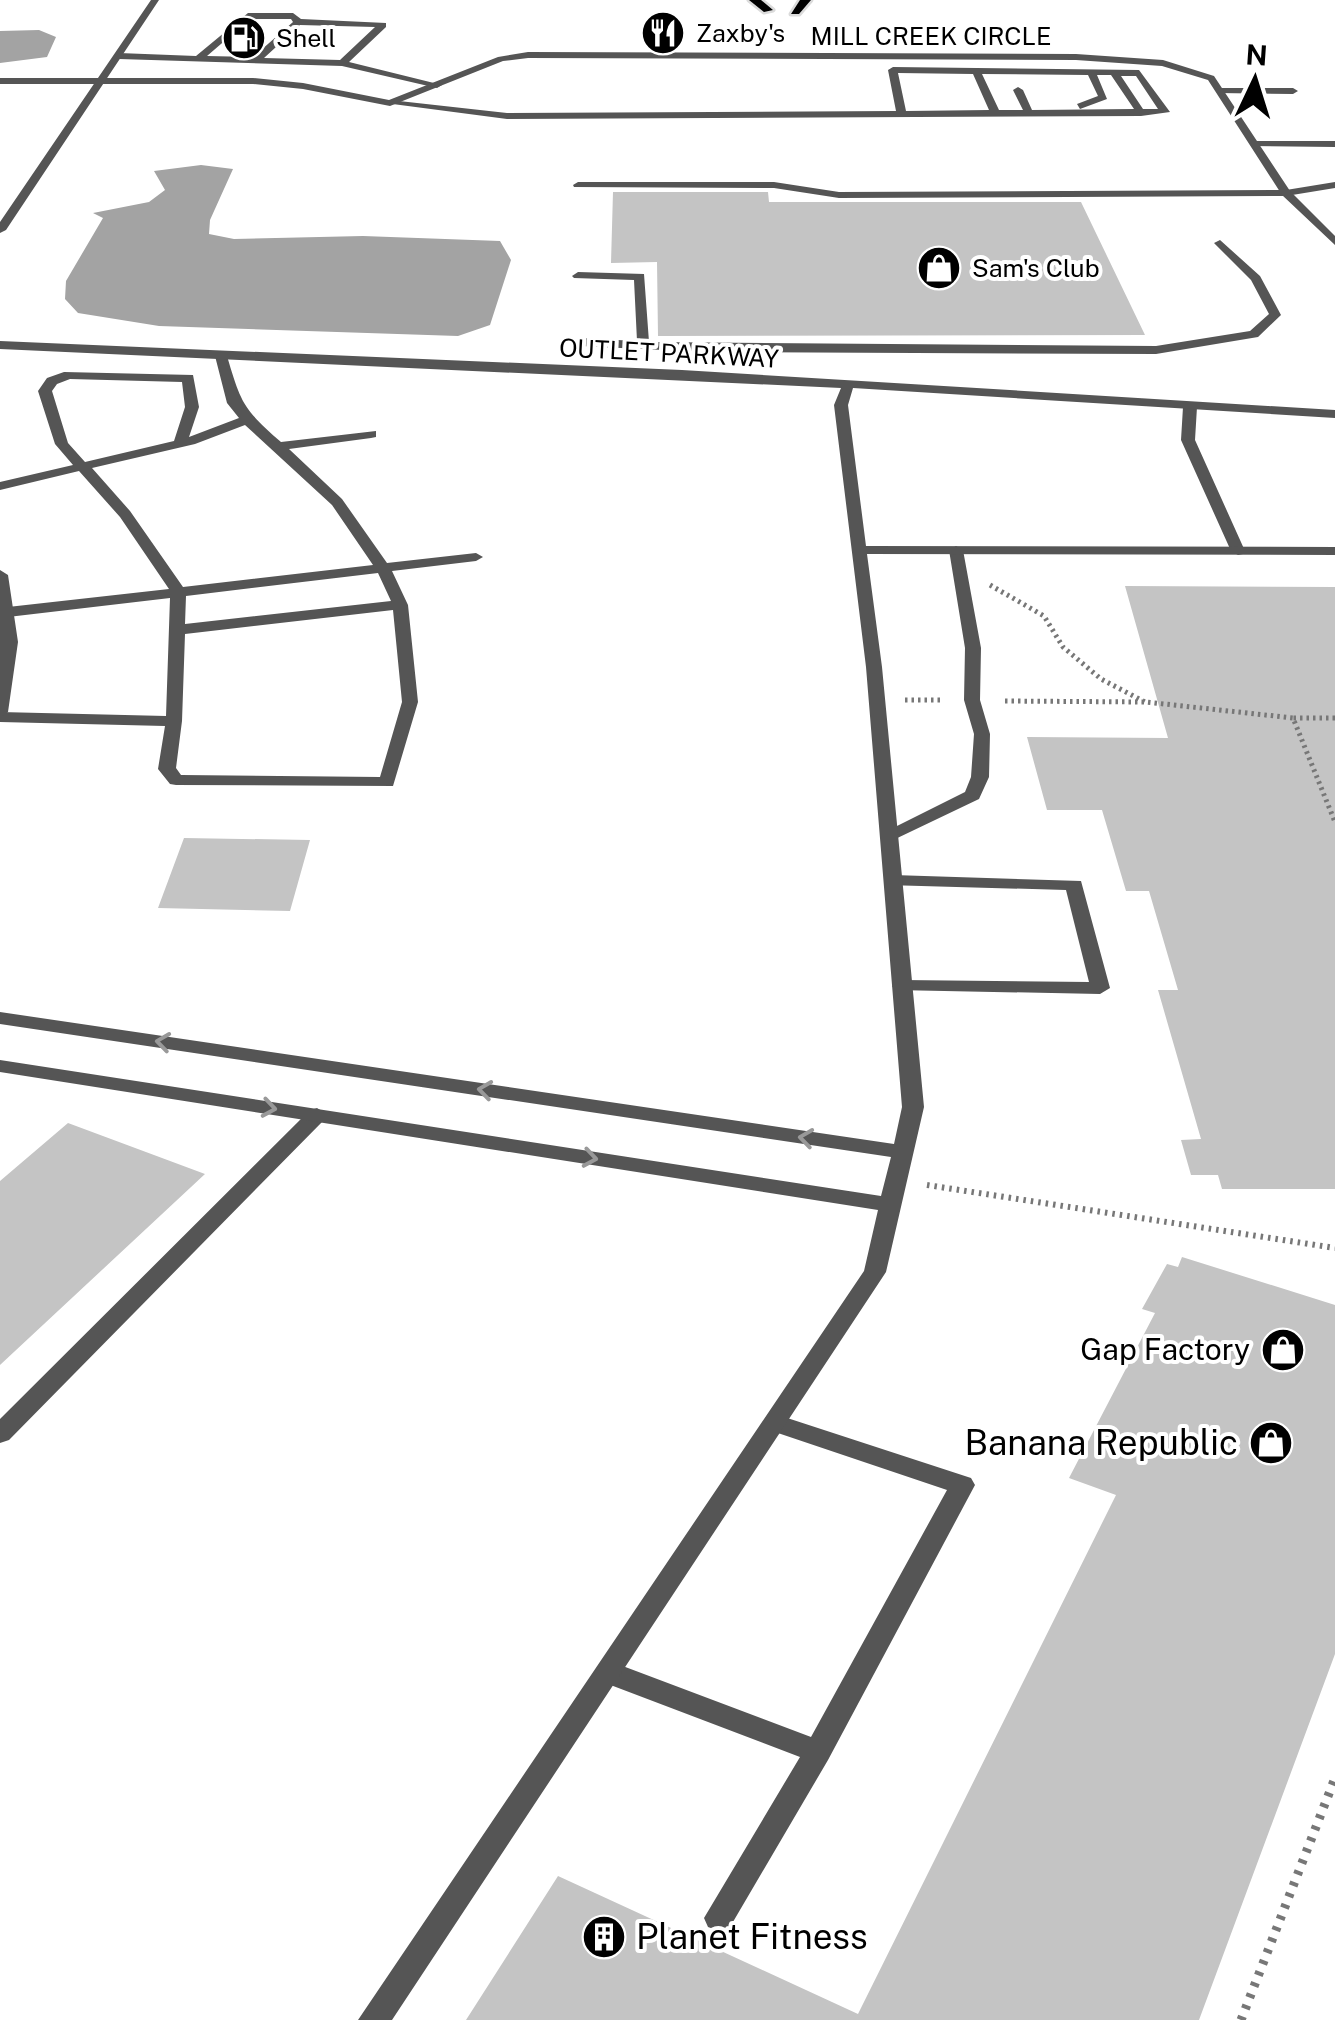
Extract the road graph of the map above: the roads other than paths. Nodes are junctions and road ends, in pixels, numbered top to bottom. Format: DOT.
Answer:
graph roads {
  1 [pos="154,0"];
  2 [pos="754,0"];
  3 [pos="806,0"];
  4 [pos="768,10"];
  5 [pos="795,12"];
  6 [pos="282,36"];
  7 [pos="120,56"];
  8 [pos="200,57"];
  9 [pos="940,57"];
  10 [pos="256,59"];
  11 [pos="342,63"];
  12 [pos="944,70"];
  13 [pos="976,70"];
  14 [pos="1090,70"];
  15 [pos="1113,70"];
  16 [pos="0,81"];
  17 [pos="102,84"];
  18 [pos="437,85"];
  19 [pos="0,88"];
  20 [pos="1018,90"];
  21 [pos="1072,90"];
  22 [pos="1221,91"];
  23 [pos="1293,91"];
  24 [pos="390,103"];
  25 [pos="1082,109"];
  26 [pos="1141,112"];
  27 [pos="994,113"];
  28 [pos="1029,113"];
  29 [pos="902,114"];
  30 [pos="1256,144"];
  31 [pos="1335,144"];
  32 [pos="578,185"];
  33 [pos="1335,185"];
  34 [pos="1286,192"];
  35 [pos="0,230"];
  36 [pos="1335,242"];
  37 [pos="1220,243"];
  38 [pos="578,276"];
  39 [pos="578,342"];
  40 [pos="0,344"];
  41 [pos="643,345"];
  42 [pos="221,356"];
  43 [pos="848,385"];
  44 [pos="1190,406"];
  45 [pos="1335,414"];
  46 [pos="246,420"];
  47 [pos="371,434"];
  48 [pos="180,443"];
  49 [pos="278,446"];
  50 [pos="80,468"];
  51 [pos="0,486"];
  52 [pos="860,550"];
  53 [pos="956,550"];
  54 [pos="1238,551"];
  55 [pos="1335,551"];
  56 [pos="476,557"];
  57 [pos="385,568"];
  58 [pos="0,575"];
  59 [pos="178,591"];
  60 [pos="400,606"];
  61 [pos="8,612"];
  62 [pos="177,630"];
  63 [pos="0,715"];
  64 [pos="174,721"];
  65 [pos="889,838"];
  66 [pos="893,880"];
  67 [pos="902,986"];
  68 [pos="0,1018"];
  69 [pos="0,1066"];
  70 [pos="316,1115"];
  71 [pos="902,1152"];
  72 [pos="890,1205"];
  73 [pos="775,1423"];
  74 [pos="0,1434"];
  75 [pos="610,1673"];
  76 [pos="818,1752"];
  77 [pos="719,1918"];
  78 [pos="374,2020"];
  1 -- 7 [label="street"];
  2 -- 4 [label="main road"];
  3 -- 5 [label="main road"];
  6 -- 6 [label="street"];
  6 -- 8 [label="street"];
  6 -- 10 [label="street"];
  6 -- 11 [label="street"];
  7 -- 8 [label="street"];
  7 -- 17 [label="street"];
  8 -- 10 [label="street"];
  9 -- 12 [label="street"];
  9 -- 18 [label="street, MILL CREEK CIRCLE"];
  9 -- 22 [label="street, MILL CREEK CIRCLE"];
  10 -- 11 [label="street"];
  11 -- 18 [label="street"];
  12 -- 13 [label="street"];
  12 -- 29 [label="street"];
  13 -- 14 [label="street"];
  13 -- 27 [label="street"];
  14 -- 15 [label="street"];
  14 -- 25 [label="street"];
  15 -- 26 [label="street"];
  15 -- 26 [label="street"];
  16 -- 17 [label="street"];
  17 -- 19 [label="street"];
  17 -- 24 [label="street"];
  17 -- 35 [label="street"];
  18 -- 24 [label="street, MILL CREEK CIRCLE"];
  20 -- 28 [label="street"];
  21 -- 25 [label="street"];
  22 -- 23 [label="street"];
  22 -- 30 [label="street, MILL CREEK CIRCLE"];
  24 -- 29 [label="street"];
  25 -- 26 [label="street"];
  25 -- 28 [label="street"];
  27 -- 28 [label="street"];
  27 -- 29 [label="street"];
  30 -- 31 [label="street"];
  30 -- 34 [label="street, MILL CREEK CIRCLE"];
  32 -- 34 [label="street"];
  33 -- 34 [label="street"];
  34 -- 36 [label="street, MILL CREEK CIRCLE"];
  37 -- 41 [label="street"];
  38 -- 41 [label="street"];
  39 -- 41 [label="street"];
  40 -- 42 [label="street, OUTLET PARKWAY"];
  42 -- 43 [label="street, OUTLET PARKWAY"];
  42 -- 46 [label="street"];
  43 -- 44 [label="street, OUTLET PARKWAY"];
  43 -- 52 [label="street"];
  44 -- 45 [label="street, OUTLET PARKWAY"];
  44 -- 54 [label="street"];
  46 -- 48 [label="street"];
  46 -- 49 [label="street"];
  47 -- 49 [label="street"];
  48 -- 50 [label="street"];
  48 -- 50 [label="street"];
  49 -- 57 [label="street"];
  50 -- 51 [label="street"];
  50 -- 59 [label="street"];
  52 -- 53 [label="street"];
  52 -- 65 [label="street"];
  53 -- 54 [label="street"];
  53 -- 65 [label="street"];
  54 -- 55 [label="street"];
  56 -- 57 [label="street"];
  57 -- 59 [label="street"];
  57 -- 60 [label="street"];
  58 -- 61 [label="street"];
  59 -- 61 [label="street"];
  59 -- 62 [label="street"];
  60 -- 62 [label="street"];
  60 -- 64 [label="street"];
  61 -- 63 [label="street"];
  62 -- 64 [label="street"];
  63 -- 64 [label="street"];
  65 -- 66 [label="street"];
  66 -- 67 [label="street"];
  66 -- 67 [label="street"];
  67 -- 71 [label="street"];
  71 -- 68 [label="street, one-way"];
  69 -- 70 [label="street, one-way"];
  70 -- 72 [label="street, one-way"];
  70 -- 74 [label="street"];
  71 -- 72 [label="street"];
  72 -- 73 [label="street"];
  73 -- 75 [label="street"];
  73 -- 76 [label="street"];
  75 -- 76 [label="street"];
  75 -- 78 [label="street"];
  76 -- 77 [label="street"];
}
